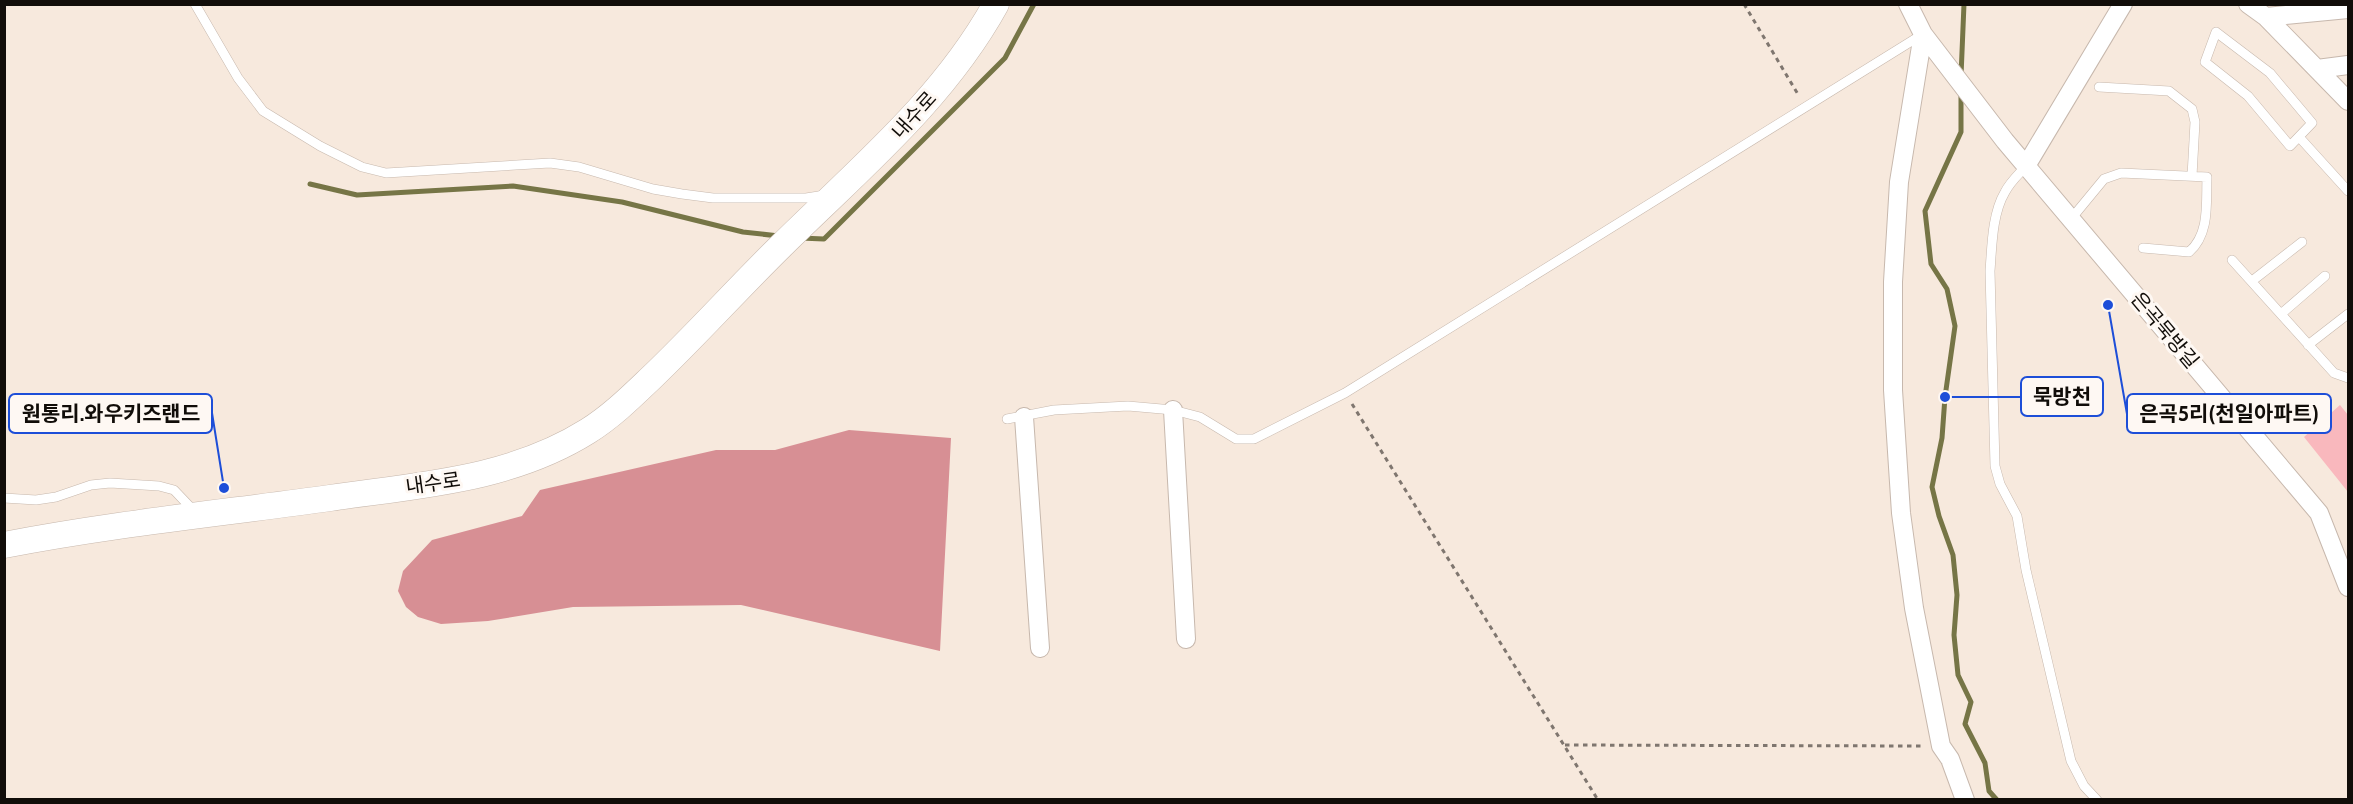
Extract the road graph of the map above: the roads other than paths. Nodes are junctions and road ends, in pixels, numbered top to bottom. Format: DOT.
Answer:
graph roads {
  1 [pos="195,4"];
  2 [pos="996,4"];
  3 [pos="1908,4"];
  4 [pos="2123,4"];
  5 [pos="2248,4"];
  6 [pos="2349,9"];
  7 [pos="2266,17"];
  8 [pos="1923,34"];
  9 [pos="2349,65"];
  10 [pos="2317,69"];
  11 [pos="2099,87"];
  12 [pos="2349,101"];
  13 [pos="2300,138"];
  14 [pos="2026,166"];
  15 [pos="2192,176"];
  16 [pos="2349,191"];
  17 [pos="836,193"];
  18 [pos="2071,219"];
  19 [pos="2302,242"];
  20 [pos="2144,248"];
  21 [pos="2232,260"];
  22 [pos="2325,276"];
  23 [pos="2252,281"];
  24 [pos="2281,314"];
  25 [pos="2349,314"];
  26 [pos="2308,345"];
  27 [pos="2349,378"];
  28 [pos="1173,410"];
  29 [pos="1016,418"];
  30 [pos="4,498"];
  31 [pos="198,515"];
  32 [pos="4,545"];
  33 [pos="2349,587"];
  34 [pos="1186,639"];
  35 [pos="1040,648"];
  36 [pos="1965,800"];
  37 [pos="2097,800"];
  1 -- 17 [label="lane"];
  2 -- 17 [label="street, 내수로"];
  3 -- 8 [label="street"];
  4 -- 14 [label="street"];
  5 -- 7 [label="street"];
  6 -- 7 [label="street"];
  7 -- 10 [label="street"];
  8 -- 14 [label="street, 은곡묵방길"];
  8 -- 28 [label="lane"];
  8 -- 36 [label="street"];
  9 -- 10 [label="street"];
  10 -- 12 [label="street"];
  11 -- 15 [label="lane"];
  13 -- 13 [label="lane"];
  13 -- 16 [label="lane"];
  14 -- 18 [label="street, 은곡묵방길"];
  14 -- 37 [label="lane"];
  15 -- 18 [label="lane"];
  15 -- 20 [label="lane"];
  17 -- 31 [label="street, 내수로"];
  18 -- 33 [label="street, 은곡묵방길"];
  19 -- 23 [label="lane"];
  21 -- 23 [label="lane"];
  22 -- 24 [label="lane"];
  23 -- 24 [label="lane"];
  24 -- 26 [label="lane"];
  25 -- 26 [label="lane"];
  26 -- 27 [label="lane"];
  28 -- 29 [label="lane"];
  28 -- 34 [label="street"];
  29 -- 35 [label="street"];
  30 -- 31 [label="lane"];
  31 -- 32 [label="street, 내수로"];
}
